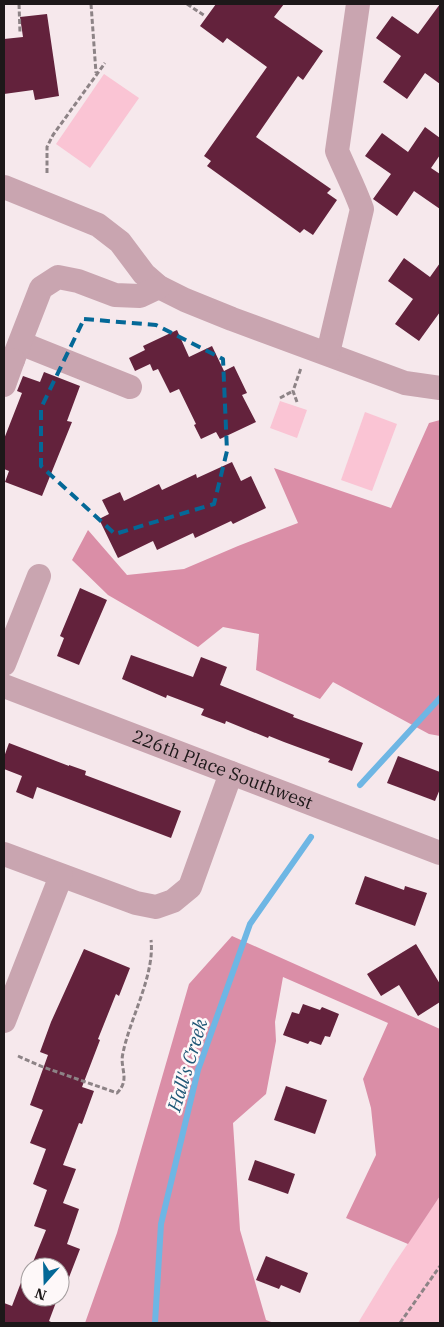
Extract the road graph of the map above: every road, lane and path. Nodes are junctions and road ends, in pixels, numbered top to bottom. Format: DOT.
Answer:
graph roads {
  1 [pos="18,4"];
  2 [pos="91,4"];
  3 [pos="187,4"];
  4 [pos="358,4"];
  5 [pos="205,16"];
  6 [pos="20,33"];
  7 [pos="105,63"];
  8 [pos="96,74"];
  9 [pos="47,173"];
  10 [pos="4,187"];
  11 [pos="159,287"];
  12 [pos="328,353"];
  13 [pos="12,356"];
  14 [pos="302,365"];
  15 [pos="4,385"];
  16 [pos="130,387"];
  17 [pos="440,388"];
  18 [pos="293,391"];
  19 [pos="280,398"];
  20 [pos="297,402"];
  21 [pos="39,576"];
  22 [pos="4,664"];
  23 [pos="4,686"];
  24 [pos="231,773"];
  25 [pos="440,853"];
  26 [pos="4,854"];
  27 [pos="61,876"];
  28 [pos="151,940"];
  29 [pos="4,1021"];
  30 [pos="18,1056"];
  31 [pos="440,1266"];
  32 [pos="400,1323"];
  1 -- 6 [label="path"];
  2 -- 8 [label="path"];
  3 -- 5 [label="path"];
  4 -- 12 [label="street"];
  7 -- 8 [label="path"];
  8 -- 9 [label="path"];
  10 -- 11 [label="street"];
  11 -- 12 [label="street"];
  11 -- 13 [label="street"];
  12 -- 17 [label="street"];
  13 -- 15 [label="street"];
  13 -- 16 [label="street"];
  14 -- 18 [label="path"];
  18 -- 19 [label="path"];
  18 -- 20 [label="path"];
  21 -- 22 [label="street"];
  23 -- 24 [label="street, 226th Place Southwest"];
  24 -- 25 [label="street, 226th Place Southwest"];
  24 -- 27 [label="street"];
  26 -- 27 [label="street"];
  27 -- 29 [label="street"];
  28 -- 30 [label="path"];
  31 -- 32 [label="path"];
}
